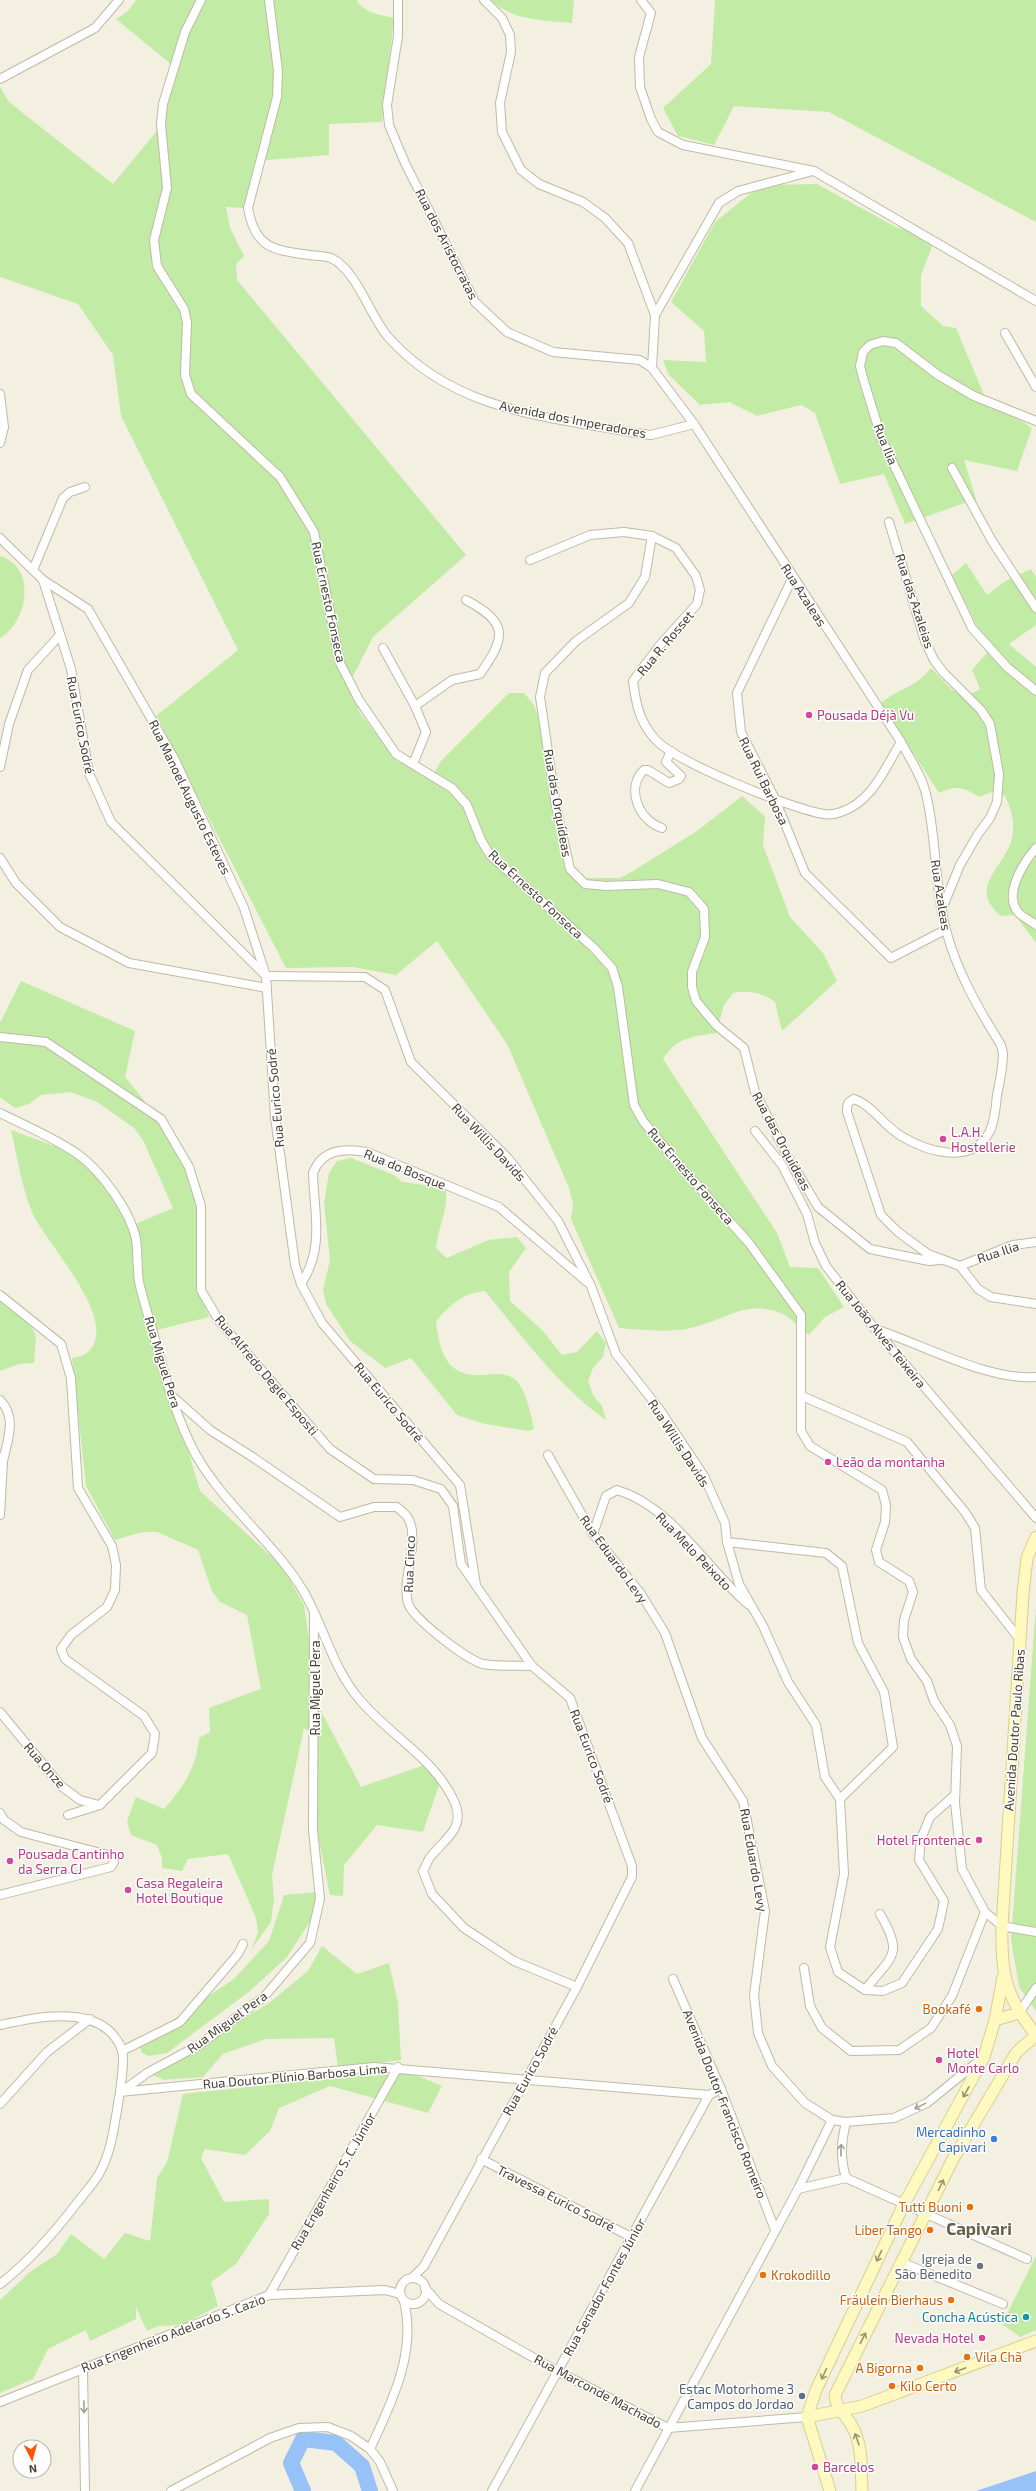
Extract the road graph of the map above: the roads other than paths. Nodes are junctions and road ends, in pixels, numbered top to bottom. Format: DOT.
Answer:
graph roads {
  1 [pos="119,0"];
  2 [pos="201,0"];
  3 [pos="269,0"];
  4 [pos="398,0"];
  5 [pos="484,0"];
  6 [pos="641,0"];
  7 [pos="0,79"];
  8 [pos="814,171"];
  9 [pos="1036,301"];
  10 [pos="655,315"];
  11 [pos="1004,333"];
  12 [pos="652,368"];
  13 [pos="1036,387"];
  14 [pos="0,394"];
  15 [pos="1036,421"];
  16 [pos="694,424"];
  17 [pos="0,443"];
  18 [pos="952,468"];
  19 [pos="86,487"];
  20 [pos="889,522"];
  21 [pos="652,536"];
  22 [pos="0,538"];
  23 [pos="530,560"];
  24 [pos="33,570"];
  25 [pos="793,577"];
  26 [pos="43,580"];
  27 [pos="466,600"];
  28 [pos="1036,608"];
  29 [pos="60,635"];
  30 [pos="383,648"];
  31 [pos="1036,691"];
  32 [pos="416,706"];
  33 [pos="900,742"];
  34 [pos="671,751"];
  35 [pos="413,764"];
  36 [pos="0,767"];
  37 [pos="775,799"];
  38 [pos="662,828"];
  39 [pos="1036,848"];
  40 [pos="0,858"];
  41 [pos="942,910"];
  42 [pos="1036,925"];
  43 [pos="946,930"];
  44 [pos="266,976"];
  45 [pos="267,988"];
  46 [pos="0,1037"];
  47 [pos="0,1112"];
  48 [pos="755,1131"];
  49 [pos="1036,1242"];
  50 [pos="945,1260"];
  51 [pos="960,1266"];
  52 [pos="301,1284"];
  53 [pos="591,1286"];
  54 [pos="2,1298"];
  55 [pos="1036,1304"];
  56 [pos="875,1330"];
  57 [pos="1036,1377"];
  58 [pos="170,1394"];
  59 [pos="802,1396"];
  60 [pos="0,1400"];
  61 [pos="548,1455"];
  62 [pos="2,1457"];
  63 [pos="0,1515"];
  64 [pos="1036,1518"];
  65 [pos="593,1534"];
  66 [pos="1036,1537"];
  67 [pos="727,1542"];
  68 [pos="477,1590"];
  69 [pos="753,1609"];
  70 [pos="314,1613"];
  71 [pos="1021,1641"];
  72 [pos="532,1666"];
  73 [pos="0,1712"];
  74 [pos="955,1795"];
  75 [pos="840,1799"];
  76 [pos="100,1805"];
  77 [pos="0,1813"];
  78 [pos="68,1815"];
  79 [pos="0,1895"];
  80 [pos="985,1912"];
  81 [pos="880,1914"];
  82 [pos="1002,1926"];
  83 [pos="1036,1932"];
  84 [pos="243,1944"];
  85 [pos="804,1968"];
  86 [pos="1003,1976"];
  87 [pos="673,1979"];
  88 [pos="577,1987"];
  89 [pos="1036,1988"];
  90 [pos="865,1990"];
  91 [pos="1021,2016"];
  92 [pos="90,2019"];
  93 [pos="995,2020"];
  94 [pos="0,2025"];
  95 [pos="1035,2033"];
  96 [pos="122,2051"];
  97 [pos="984,2057"];
  98 [pos="398,2067"];
  99 [pos="526,2079"];
  100 [pos="721,2089"];
  101 [pos="120,2092"];
  102 [pos="709,2095"];
  103 [pos="0,2104"];
  104 [pos="832,2120"];
  105 [pos="846,2122"];
  106 [pos="481,2159"];
  107 [pos="846,2178"];
  108 [pos="798,2189"];
  109 [pos="907,2205"];
  110 [pos="924,2214"];
  111 [pos="775,2230"];
  112 [pos="631,2237"];
  113 [pos="1027,2259"];
  114 [pos="901,2262"];
  115 [pos="424,2266"];
  116 [pos="412,2278"];
  117 [pos="0,2284"];
  118 [pos="401,2285"];
  119 [pos="424,2286"];
  120 [pos="385,2290"];
  121 [pos="269,2295"];
  122 [pos="402,2298"];
  123 [pos="418,2303"];
  124 [pos="439,2304"];
  125 [pos="1003,2304"];
  126 [pos="408,2317"];
  127 [pos="1036,2341"];
  128 [pos="83,2368"];
  129 [pos="557,2371"];
  130 [pos="0,2402"];
  131 [pos="834,2413"];
  132 [pos="808,2417"];
  133 [pos="793,2419"];
  134 [pos="668,2428"];
  135 [pos="812,2433"];
  136 [pos="370,2449"];
  137 [pos="85,2491"];
  138 [pos="171,2491"];
  139 [pos="393,2491"];
  140 [pos="492,2491"];
  141 [pos="635,2491"];
  142 [pos="830,2491"];
  143 [pos="862,2491"];
  1 -- 7 [label="street"];
  2 -- 35 [label="street, Rua Ernesto Fonseca"];
  3 -- 16 [label="street, Avenida dos Imperadores"];
  4 -- 12 [label="street, Rua dos Aristocratas"];
  5 -- 10 [label="street"];
  6 -- 8 [label="street"];
  8 -- 9 [label="street"];
  8 -- 10 [label="street"];
  10 -- 12 [label="street"];
  11 -- 13 [label="street"];
  12 -- 16 [label="street, Rua Azaleas"];
  14 -- 17 [label="street"];
  15 -- 31 [label="street, Rua Ilia"];
  16 -- 25 [label="street, Rua Azaleas"];
  18 -- 28 [label="street"];
  19 -- 24 [label="street"];
  20 -- 41 [label="street, Rua das Azaleias"];
  21 -- 23 [label="street, Rua R. Rosset"];
  21 -- 34 [label="street, Rua R. Rosset"];
  21 -- 50 [label="street, Rua das Orquídeas"];
  22 -- 24 [label="street, Rua Eurico Sodré"];
  24 -- 26 [label="street, Rua Eurico Sodré"];
  25 -- 33 [label="street, Rua Azaleas"];
  25 -- 37 [label="street, Rua Rui Barbosa"];
  26 -- 29 [label="street, Rua Eurico Sodré"];
  26 -- 44 [label="street, Rua Manoel Augusto Esteves"];
  27 -- 32 [label="street"];
  29 -- 36 [label="street"];
  29 -- 44 [label="street, Rua Eurico Sodré"];
  30 -- 32 [label="street"];
  32 -- 35 [label="street"];
  33 -- 37 [label="street, Rua R. Rosset"];
  33 -- 41 [label="street, Rua Azaleas"];
  34 -- 37 [label="street, Rua R. Rosset"];
  34 -- 38 [label="street"];
  35 -- 59 [label="street, Rua Ernesto Fonseca"];
  37 -- 43 [label="street, Rua Rui Barbosa"];
  39 -- 42 [label="street"];
  40 -- 45 [label="street"];
  41 -- 43 [label="street, Rua Azaleas"];
  43 -- 50 [label="street, Rua Azaleas"];
  44 -- 45 [label="street, Rua Eurico Sodré"];
  44 -- 53 [label="street, Rua Willis Davids"];
  45 -- 52 [label="street, Rua Eurico Sodré"];
  46 -- 68 [label="street, Rua Alfredo Degle Esposti"];
  47 -- 58 [label="street, Rua Miguel Pera"];
  48 -- 56 [label="street, Rua João Alves Teixeira"];
  49 -- 51 [label="street, Rua Ilia"];
  50 -- 51 [label="street, Rua Azaleas"];
  51 -- 55 [label="street"];
  52 -- 53 [label="street, Rua do Bosque"];
  52 -- 68 [label="street, Rua Eurico Sodré"];
  53 -- 67 [label="street, Rua Willis Davids"];
  54 -- 76 [label="street"];
  56 -- 57 [label="street"];
  56 -- 64 [label="street, Rua João Alves Teixeira"];
  58 -- 70 [label="street, Rua Miguel Pera"];
  58 -- 72 [label="street, Rua Cinco"];
  59 -- 71 [label="street"];
  59 -- 74 [label="street, Rua Ernesto Fonseca"];
  60 -- 62 [label="street"];
  61 -- 65 [label="street, Rua Eduardo Levy"];
  62 -- 63 [label="street"];
  65 -- 69 [label="street, Rua Melo Peixoto"];
  65 -- 104 [label="street, Rua Eduardo Levy"];
  66 -- 71 [label="street, Avenida Doutor Paulo Ribas"];
  67 -- 69 [label="street, Rua Willis Davids"];
  67 -- 75 [label="street"];
  68 -- 72 [label="street, Rua Eurico Sodré"];
  69 -- 75 [label="street, Rua Willis Davids"];
  70 -- 88 [label="street"];
  70 -- 101 [label="street, Rua Miguel Pera"];
  71 -- 82 [label="street, Avenida Doutor Paulo Ribas"];
  72 -- 88 [label="street, Rua Eurico Sodré"];
  73 -- 76 [label="street, Rua Onze"];
  74 -- 80 [label="street"];
  74 -- 90 [label="street"];
  75 -- 90 [label="street"];
  76 -- 78 [label="street"];
  77 -- 79 [label="street"];
  80 -- 82 [label="street"];
  80 -- 85 [label="street"];
  81 -- 90 [label="street"];
  82 -- 83 [label="street"];
  82 -- 86 [label="street, Avenida Doutor Paulo Ribas"];
  84 -- 96 [label="street"];
  86 -- 91 [label="street"];
  86 -- 93 [label="street"];
  87 -- 100 [label="street, Avenida Doutor Francisco Romeiro"];
  88 -- 99 [label="street, Rua Eurico Sodré"];
  89 -- 91 [label="street"];
  91 -- 93 [label="street"];
  91 -- 95 [label="street"];
  92 -- 94 [label="street"];
  92 -- 96 [label="street"];
  92 -- 103 [label="street"];
  93 -- 97 [label="street"];
  110 -- 95 [label="street, one-way"];
  96 -- 101 [label="street"];
  97 -- 105 [label="street, one-way"];
  97 -- 109 [label="street, one-way"];
  98 -- 99 [label="street, Rua Doutor Plínio Barbosa Lima"];
  98 -- 101 [label="street, Rua Doutor Plínio Barbosa Lima"];
  98 -- 121 [label="street, Rua Engenheiro S. C. Júnior"];
  99 -- 102 [label="street, Rua Doutor Plínio Barbosa Lima"];
  99 -- 106 [label="street, Rua Eurico Sodré"];
  100 -- 102 [label="street"];
  100 -- 111 [label="street, Avenida Doutor Francisco Romeiro"];
  101 -- 117 [label="street"];
  102 -- 112 [label="street, Rua Senador Fontes Júnior"];
  104 -- 105 [label="street"];
  104 -- 108 [label="street"];
  107 -- 105 [label="street, one-way"];
  106 -- 112 [label="street, Travessa Eurico Sodré"];
  106 -- 115 [label="street, Rua Eurico Sodré"];
  107 -- 108 [label="street"];
  107 -- 109 [label="street"];
  108 -- 111 [label="street"];
  109 -- 110 [label="street"];
  109 -- 132 [label="street, one-way"];
  110 -- 113 [label="street"];
  110 -- 114 [label="street"];
  111 -- 134 [label="street"];
  112 -- 129 [label="street, Rua Senador Fontes Júnior"];
  114 -- 125 [label="street"];
  131 -- 114 [label="street, one-way"];
  115 -- 116 [label="street, Rua Eurico Sodré"];
  115 -- 119 [label="street, Rua Eurico Sodré"];
  116 -- 118 [label="street"];
  116 -- 119 [label="street"];
  118 -- 120 [label="street"];
  118 -- 122 [label="street"];
  119 -- 123 [label="street"];
  119 -- 124 [label="street, Rua Marconde Machado"];
  120 -- 121 [label="street, Rua Engenheiro Adelardo S. Cazio"];
  120 -- 122 [label="street, Rua Engenheiro Adelardo S. Cazio"];
  121 -- 128 [label="street, Rua Engenheiro Adelardo S. Cazio"];
  122 -- 123 [label="street"];
  122 -- 126 [label="street"];
  123 -- 124 [label="street, Rua Marconde Machado"];
  123 -- 126 [label="street"];
  124 -- 129 [label="street, Rua Marconde Machado"];
  126 -- 136 [label="street"];
  127 -- 131 [label="street, one-way"];
  128 -- 130 [label="street, Rua Engenheiro Adelardo S. Cazio"];
  128 -- 137 [label="street, one-way"];
  129 -- 134 [label="street, Rua Marconde Machado"];
  129 -- 140 [label="street, Rua Senador Fontes Júnior"];
  131 -- 132 [label="street"];
  131 -- 135 [label="street"];
  143 -- 131 [label="street, one-way"];
  132 -- 133 [label="street, Rua Marconde Machado"];
  132 -- 135 [label="street"];
  133 -- 134 [label="street, Rua Marconde Machado"];
  133 -- 135 [label="street"];
  134 -- 141 [label="street"];
  135 -- 142 [label="street"];
  136 -- 138 [label="street"];
  136 -- 139 [label="street"];
}
